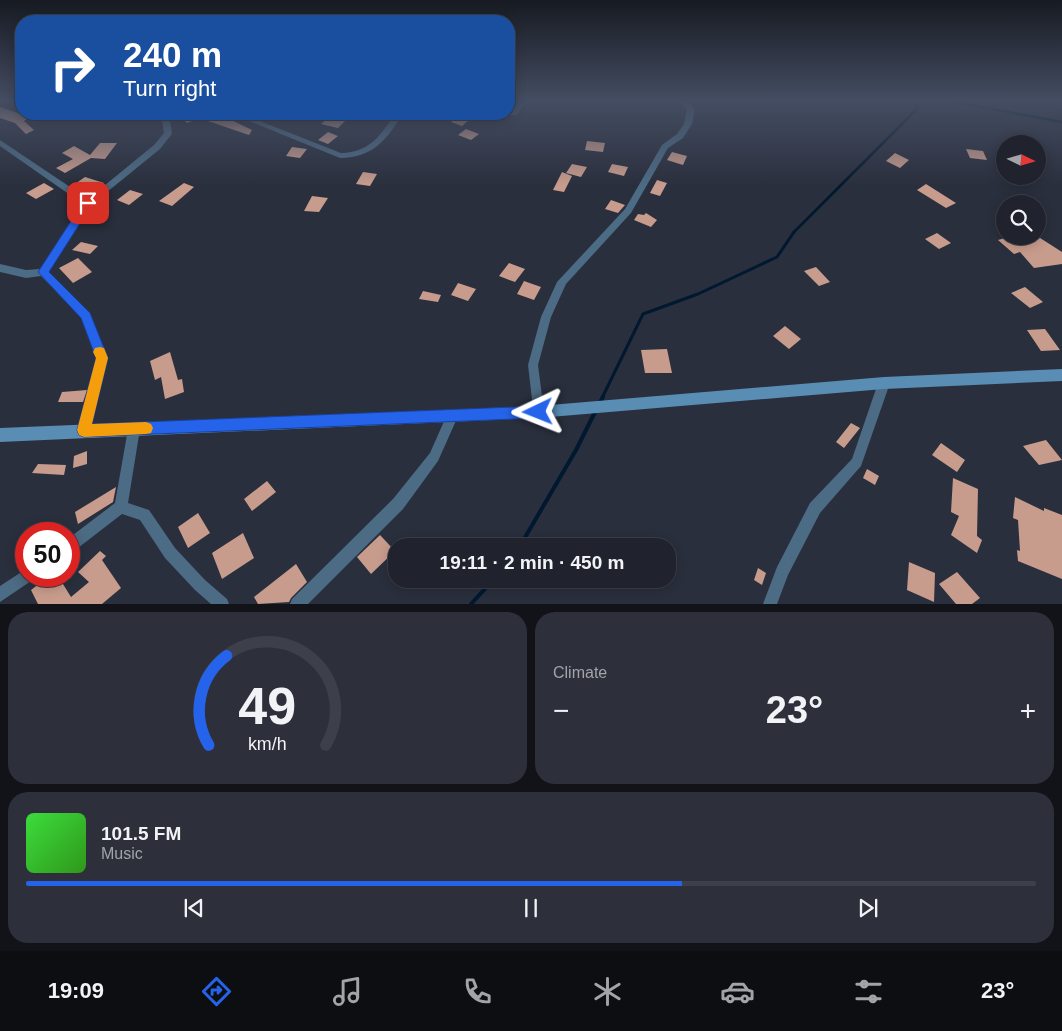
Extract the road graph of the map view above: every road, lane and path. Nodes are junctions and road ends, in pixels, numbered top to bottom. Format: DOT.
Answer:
graph roads {
  1 [pos="167,129"];
  2 [pos="274,129"];
  3 [pos="389,129"];
  4 [pos="685,129"];
  5 [pos="0,142"];
  6 [pos="88,203"];
  7 [pos="0,268"];
  8 [pos="43,272"];
  9 [pos="1062,375"];
  10 [pos="884,383"];
  11 [pos="538,412"];
  12 [pos="453,414"];
  13 [pos="134,429"];
  14 [pos="84,430"];
  15 [pos="0,435"];
  16 [pos="122,507"];
  17 [pos="80,538"];
  18 [pos="15,584"];
  19 [pos="0,595"];
  20 [pos="222,604"];
  21 [pos="297,604"];
  22 [pos="770,604"];
  1 -- 6 [label="street"];
  2 -- 3 [label="street"];
  4 -- 11 [label="street"];
  5 -- 6 [label="street"];
  6 -- 8 [label="street"];
  7 -- 8 [label="street"];
  8 -- 14 [label="street"];
  9 -- 10 [label="main road"];
  10 -- 11 [label="main road"];
  10 -- 22 [label="street"];
  11 -- 12 [label="main road"];
  12 -- 13 [label="main road"];
  12 -- 21 [label="street"];
  13 -- 14 [label="main road"];
  13 -- 16 [label="street"];
  14 -- 15 [label="main road"];
  16 -- 17 [label="street"];
  16 -- 20 [label="street"];
  18 -- 19 [label="street"];
}
